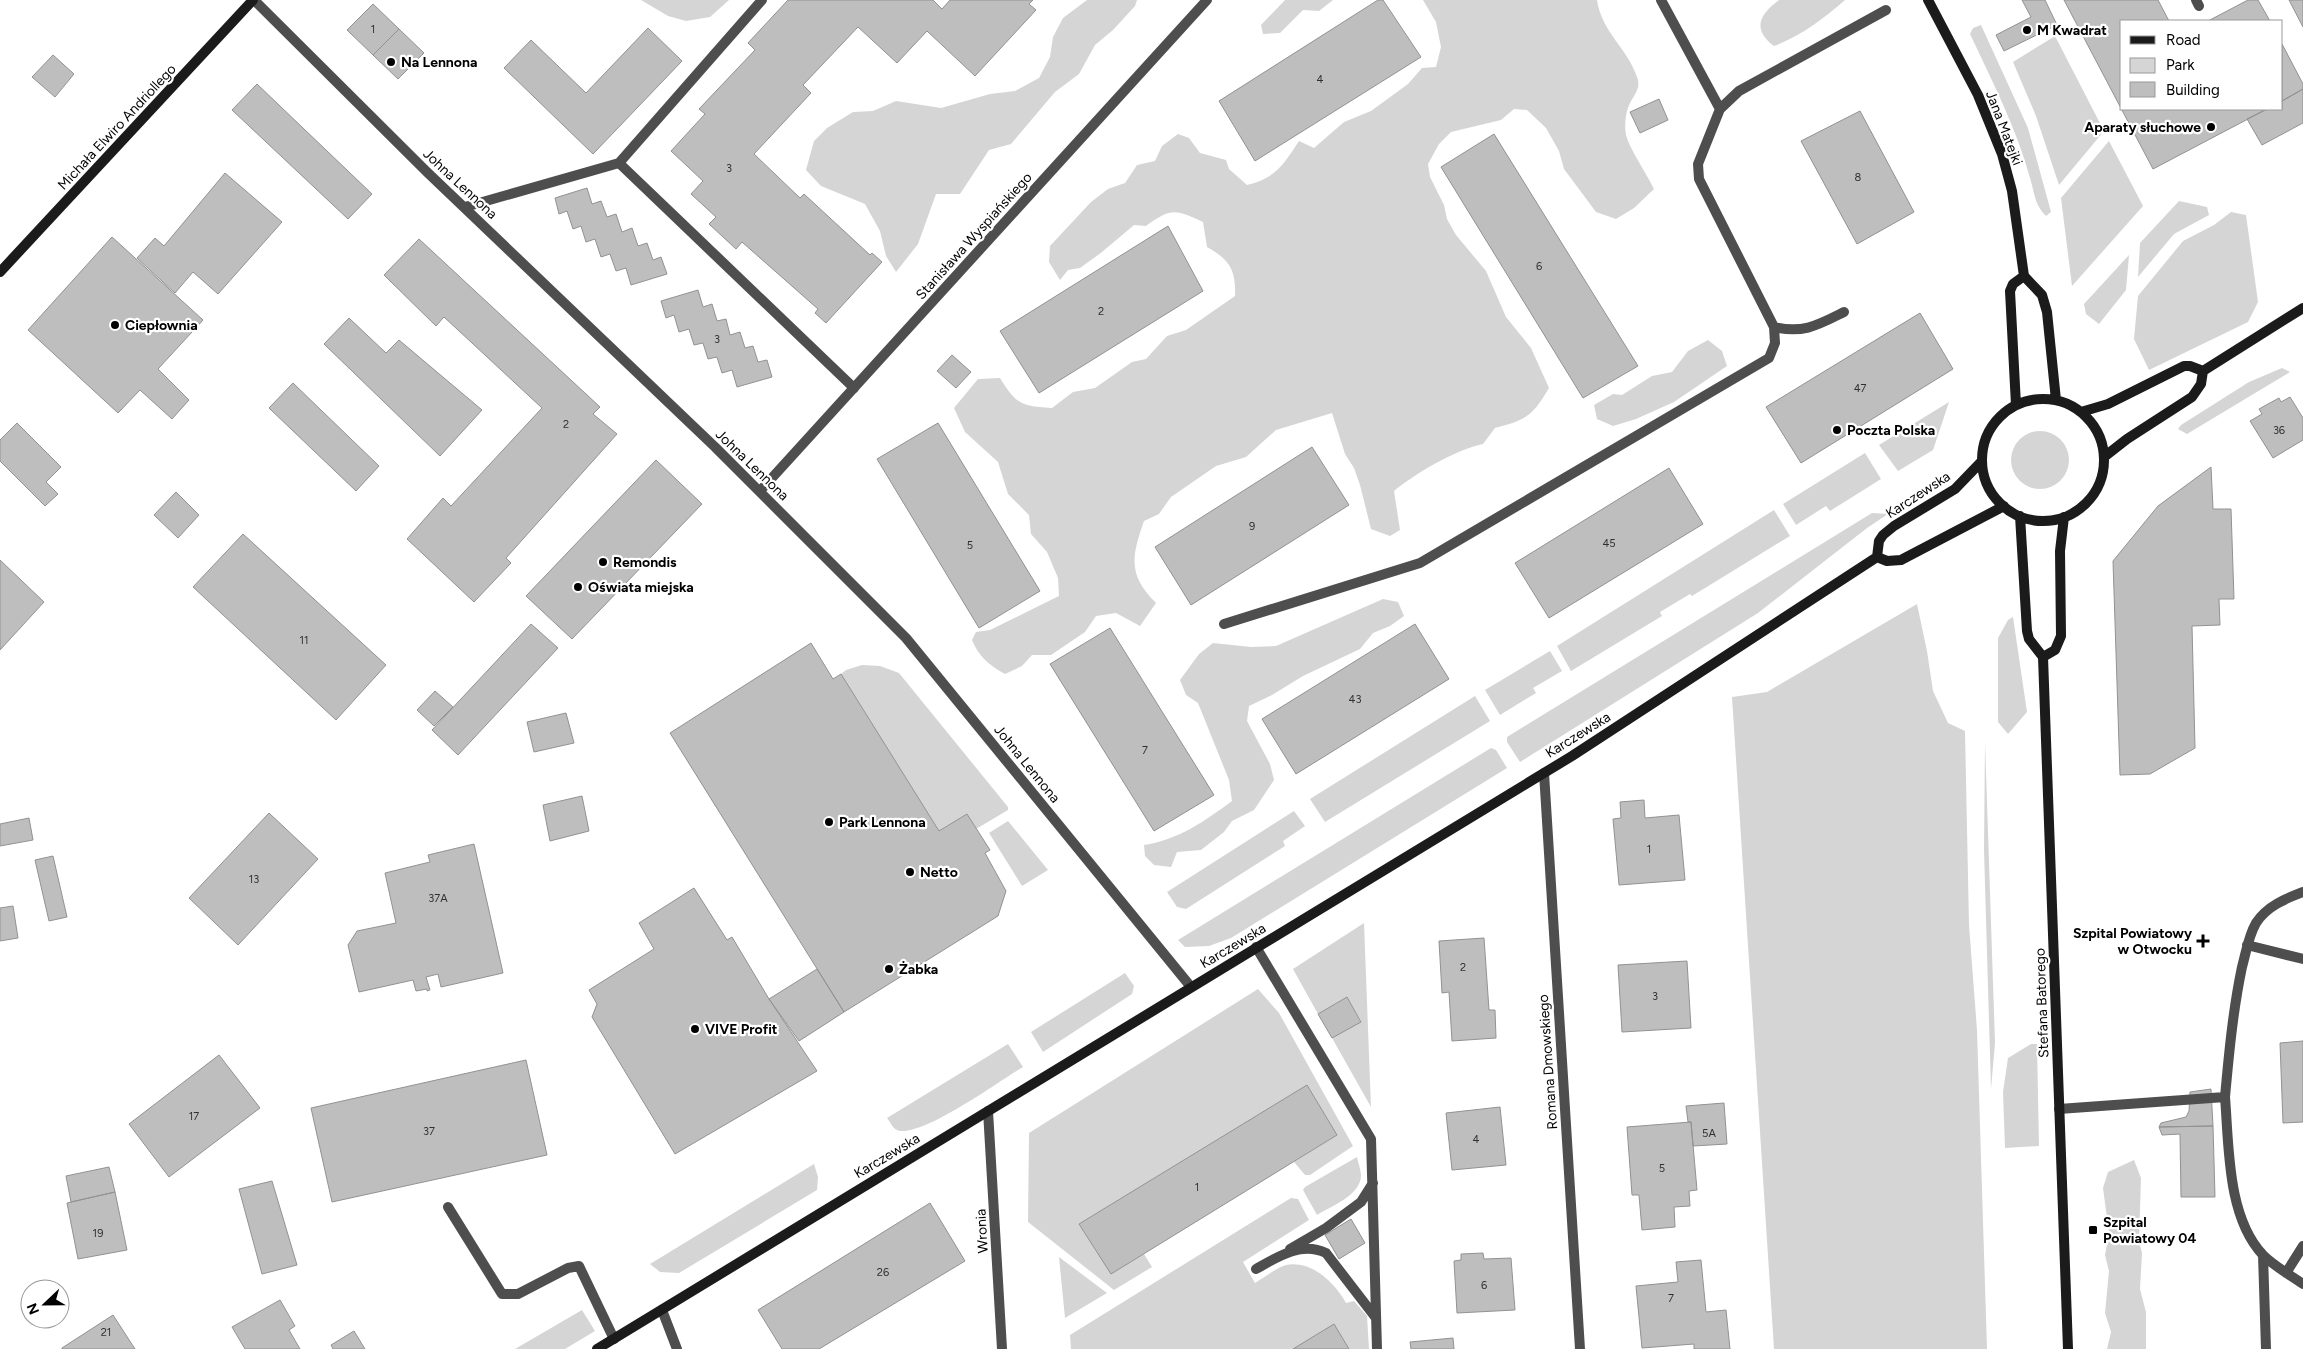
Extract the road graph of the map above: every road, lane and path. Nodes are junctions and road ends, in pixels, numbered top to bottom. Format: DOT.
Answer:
graph roads {
  1 [pos="254,0"];
  2 [pos="762,0"];
  3 [pos="1207,0"];
  4 [pos="1661,0"];
  5 [pos="1928,0"];
  6 [pos="1886,10"];
  7 [pos="1720,108"];
  8 [pos="619,163"];
  9 [pos="465,207"];
  10 [pos="0,272"];
  11 [pos="2024,276"];
  12 [pos="2303,308"];
  13 [pos="1844,312"];
  14 [pos="1774,327"];
  15 [pos="2203,371"];
  16 [pos="854,388"];
  17 [pos="2056,400"];
  18 [pos="2016,405"];
  19 [pos="2081,412"];
  20 [pos="2104,457"];
  21 [pos="1982,461"];
  22 [pos="760,491"];
  23 [pos="2004,506"];
  24 [pos="2020,516"];
  25 [pos="2064,517"];
  26 [pos="1877,557"];
  27 [pos="1224,624"];
  28 [pos="2043,657"];
  29 [pos="1544,773"];
  30 [pos="2303,892"];
  31 [pos="2248,945"];
  32 [pos="1256,948"];
  33 [pos="2303,959"];
  34 [pos="1191,987"];
  35 [pos="2225,1097"];
  36 [pos="2060,1109"];
  37 [pos="988,1111"];
  38 [pos="1373,1183"];
  39 [pos="448,1207"];
  40 [pos="2303,1246"];
  41 [pos="1287,1251"];
  42 [pos="2263,1255"];
  43 [pos="1256,1269"];
  44 [pos="2286,1273"];
  45 [pos="2303,1284"];
  46 [pos="662,1310"];
  47 [pos="1376,1318"];
  48 [pos="614,1339"];
  49 [pos="597,1349"];
  50 [pos="676,1349"];
  51 [pos="1002,1349"];
  52 [pos="1377,1349"];
  53 [pos="1580,1349"];
  54 [pos="2068,1349"];
  55 [pos="2266,1349"];
  1 -- 9 [label="street, Johna Lennona"];
  1 -- 10 [label="main road, Michała Elwiro Andriollego"];
  2 -- 8 [label="street"];
  3 -- 16 [label="street, Stanisława Wyspiańskiego"];
  4 -- 7 [label="street"];
  5 -- 11 [label="main road, Jana Matejki"];
  6 -- 7 [label="street"];
  7 -- 14 [label="street"];
  8 -- 9 [label="street"];
  8 -- 16 [label="street"];
  9 -- 22 [label="street, Johna Lennona"];
  11 -- 17 [label="main road"];
  11 -- 18 [label="main road"];
  12 -- 15 [label="main road"];
  13 -- 14 [label="street"];
  14 -- 27 [label="street"];
  15 -- 19 [label="main road"];
  15 -- 20 [label="main road"];
  16 -- 22 [label="street, Stanisława Wyspiańskiego"];
  17 -- 18 [label="main road"];
  17 -- 19 [label="main road"];
  18 -- 21 [label="main road"];
  19 -- 20 [label="main road"];
  20 -- 25 [label="main road"];
  21 -- 23 [label="main road"];
  21 -- 26 [label="main road, Karczewska"];
  22 -- 34 [label="street, Johna Lennona"];
  23 -- 24 [label="main road"];
  23 -- 26 [label="main road"];
  24 -- 25 [label="main road"];
  24 -- 28 [label="main road"];
  25 -- 28 [label="main road"];
  26 -- 29 [label="main road, Karczewska"];
  28 -- 36 [label="main road, Stefana Batorego"];
  29 -- 32 [label="main road, Karczewska"];
  29 -- 53 [label="street, Romana Dmowskiego"];
  30 -- 31 [label="street"];
  31 -- 33 [label="street"];
  31 -- 35 [label="street"];
  32 -- 34 [label="main road, Karczewska"];
  32 -- 38 [label="street"];
  34 -- 37 [label="main road, Karczewska"];
  35 -- 36 [label="street"];
  35 -- 42 [label="street"];
  36 -- 54 [label="main road, Stefana Batorego"];
  37 -- 46 [label="main road, Karczewska"];
  37 -- 51 [label="street, Wronia"];
  38 -- 41 [label="street"];
  38 -- 47 [label="street"];
  39 -- 48 [label="street"];
  40 -- 44 [label="street"];
  41 -- 43 [label="street"];
  41 -- 47 [label="street"];
  42 -- 44 [label="street"];
  42 -- 55 [label="street"];
  44 -- 45 [label="street"];
  46 -- 48 [label="main road, Karczewska"];
  46 -- 50 [label="street"];
  47 -- 52 [label="street"];
  48 -- 49 [label="main road, Karczewska"];
}
